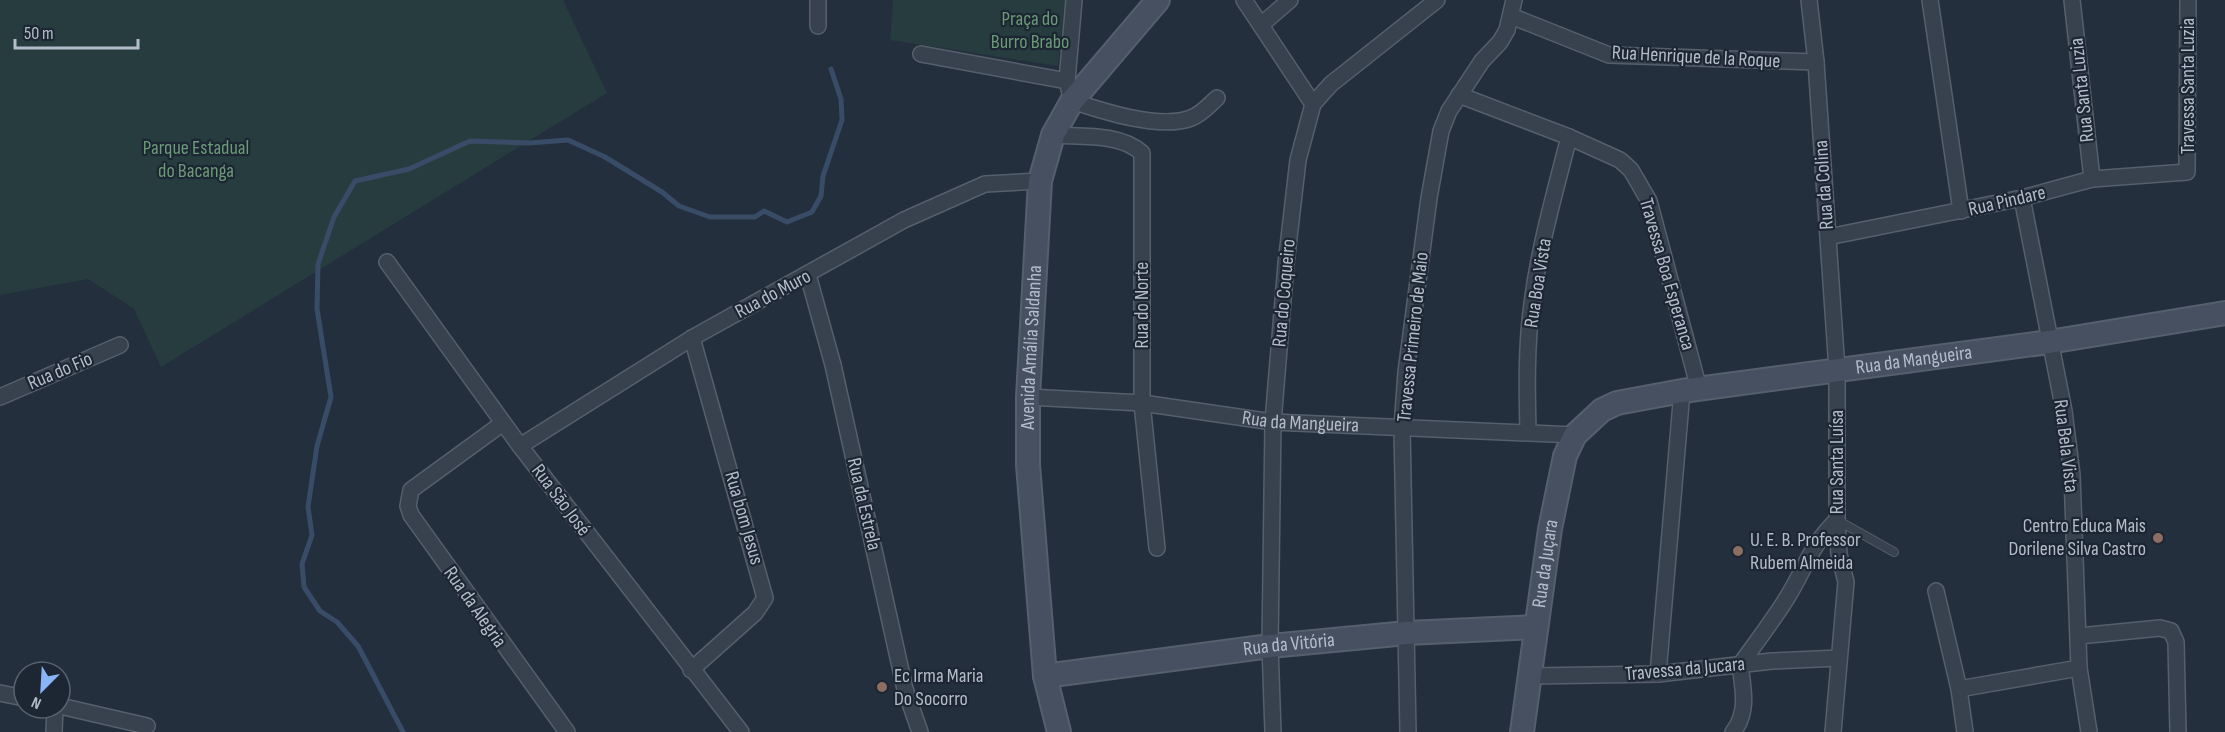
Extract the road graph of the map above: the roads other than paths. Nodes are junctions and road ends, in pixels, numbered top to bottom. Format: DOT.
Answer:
graph roads {
  1 [pos="818,0"];
  2 [pos="1074,0"];
  3 [pos="1158,0"];
  4 [pos="1244,0"];
  5 [pos="1290,0"];
  6 [pos="1437,0"];
  7 [pos="1514,0"];
  8 [pos="1809,0"];
  9 [pos="1930,0"];
  10 [pos="2072,0"];
  11 [pos="2188,0"];
  12 [pos="1511,16"];
  13 [pos="818,26"];
  14 [pos="1261,26"];
  15 [pos="921,54"];
  16 [pos="1816,62"];
  17 [pos="1070,91"];
  18 [pos="1459,95"];
  19 [pos="1217,98"];
  20 [pos="1313,104"];
  21 [pos="1053,135"];
  22 [pos="1569,137"];
  23 [pos="2187,172"];
  24 [pos="2092,179"];
  25 [pos="1040,181"];
  26 [pos="2022,198"];
  27 [pos="1961,211"];
  28 [pos="1828,237"];
  29 [pos="387,262"];
  30 [pos="808,275"];
  31 [pos="2225,313"];
  32 [pos="692,338"];
  33 [pos="2049,342"];
  34 [pos="120,345"];
  35 [pos="1837,370"];
  36 [pos="1690,390"];
  37 [pos="0,397"];
  38 [pos="1028,397"];
  39 [pos="1142,403"];
  40 [pos="1602,410"];
  41 [pos="1273,422"];
  42 [pos="503,423"];
  43 [pos="1402,428"];
  44 [pos="1528,432"];
  45 [pos="1575,435"];
  46 [pos="520,446"];
  47 [pos="1837,520"];
  48 [pos="1158,549"];
  49 [pos="1894,552"];
  50 [pos="1936,591"];
  51 [pos="1535,627"];
  52 [pos="1407,633"];
  53 [pos="2079,636"];
  54 [pos="1270,646"];
  55 [pos="1839,658"];
  56 [pos="1740,665"];
  57 [pos="2079,668"];
  58 [pos="691,670"];
  59 [pos="1658,674"];
  60 [pos="1045,676"];
  61 [pos="1531,676"];
  62 [pos="1959,689"];
  63 [pos="72,709"];
  64 [pos="147,726"];
  65 [pos="567,732"];
  66 [pos="741,732"];
  67 [pos="920,732"];
  68 [pos="1059,732"];
  69 [pos="1273,732"];
  70 [pos="1408,732"];
  71 [pos="1522,732"];
  72 [pos="1733,732"];
  73 [pos="1833,732"];
  74 [pos="1965,732"];
  75 [pos="2089,732"];
  76 [pos="2178,732"];
  1 -- 13 [label="street"];
  2 -- 17 [label="street"];
  3 -- 17 [label="street, Avenida Amália Saldanha"];
  4 -- 14 [label="street"];
  5 -- 14 [label="street"];
  6 -- 20 [label="street, Rua do Coqueiro"];
  7 -- 12 [label="street, Travessa Primeiro de Maio"];
  8 -- 16 [label="street, Rua da Colina"];
  9 -- 27 [label="street"];
  10 -- 24 [label="street, Rua Santa Luzia"];
  11 -- 23 [label="street, Travessa Santa Luzia"];
  12 -- 16 [label="street, Rua Henrique de la Roque"];
  12 -- 18 [label="street, Travessa Primeiro de Maio"];
  14 -- 20 [label="street"];
  15 -- 17 [label="street"];
  16 -- 28 [label="street, Rua da Colina"];
  17 -- 19 [label="street"];
  17 -- 21 [label="street, Avenida Amália Saldanha"];
  18 -- 22 [label="street, Travessa Boa Esperanca"];
  18 -- 43 [label="street, Travessa Primeiro de Maio"];
  20 -- 41 [label="street, Rua do Coqueiro"];
  21 -- 25 [label="street, Avenida Amália Saldanha"];
  21 -- 39 [label="street, Rua do Norte"];
  22 -- 36 [label="street, Travessa Boa Esperanca"];
  22 -- 44 [label="street, Rua Boa Vista"];
  23 -- 24 [label="street, Rua Pindare"];
  24 -- 26 [label="street, Rua Pindare"];
  25 -- 30 [label="street, Rua do Muro"];
  25 -- 38 [label="street, Avenida Amália Saldanha"];
  26 -- 27 [label="street, Rua Pindare"];
  26 -- 33 [label="street, Rua Bela Vista"];
  27 -- 28 [label="street, Rua Pindare"];
  28 -- 35 [label="street, Rua da Colina"];
  29 -- 42 [label="street, Rua São José"];
  30 -- 32 [label="street, Rua do Muro"];
  30 -- 67 [label="street, Rua da Estrela"];
  31 -- 33 [label="street, Rua da Mangueira"];
  32 -- 46 [label="street, Rua do Muro"];
  32 -- 58 [label="street, Rua bom Jesus"];
  33 -- 35 [label="street, Rua da Mangueira"];
  33 -- 53 [label="street, Rua Bela Vista"];
  34 -- 37 [label="street, Rua do Fio"];
  35 -- 36 [label="street, Rua da Mangueira"];
  35 -- 47 [label="street, Rua Santa Luísa"];
  36 -- 40 [label="street, Rua da Mangueira"];
  36 -- 59 [label="street, Travessa Boa Esperanca"];
  38 -- 39 [label="street, Rua da Mangueira"];
  38 -- 60 [label="street, Avenida Amália Saldanha"];
  39 -- 41 [label="street, Rua da Mangueira"];
  39 -- 48 [label="street, Rua do Norte"];
  40 -- 45 [label="street, Rua da Juçara"];
  41 -- 43 [label="street, Rua da Mangueira"];
  41 -- 54 [label="street, Rua do Coqueiro"];
  42 -- 46 [label="street, Rua São José"];
  42 -- 65 [label="street, Rua da Alegria"];
  43 -- 44 [label="street, Rua da Mangueira"];
  43 -- 52 [label="street, Travessa Primeiro de Maio"];
  44 -- 45 [label="street, Rua da Mangueira"];
  45 -- 51 [label="street, Rua da Juçara"];
  46 -- 58 [label="street, Rua São José"];
  47 -- 49 [label="lane"];
  47 -- 55 [label="street, Rua Santa Luísa"];
  47 -- 56 [label="street"];
  50 -- 62 [label="street"];
  51 -- 52 [label="street, Rua da Vitória"];
  51 -- 61 [label="street, Rua da Juçara"];
  52 -- 54 [label="street, Rua da Vitória"];
  52 -- 70 [label="street, Travessa Primeiro de Maio"];
  53 -- 57 [label="street, Rua Bela Vista"];
  53 -- 76 [label="street"];
  54 -- 60 [label="street, Rua da Vitória"];
  54 -- 69 [label="street, Rua do Coqueiro"];
  55 -- 56 [label="street, Travessa da Jucara"];
  55 -- 73 [label="street, Rua Santa Luísa"];
  56 -- 59 [label="street, Travessa da Jucara"];
  56 -- 72 [label="street"];
  57 -- 62 [label="street"];
  57 -- 75 [label="street, Rua Bela Vista"];
  58 -- 66 [label="street, Rua São José"];
  59 -- 61 [label="street, Travessa da Jucara"];
  60 -- 68 [label="street, Avenida Amália Saldanha"];
  61 -- 71 [label="street, Rua da Juçara"];
  62 -- 74 [label="street"];
  63 -- 64 [label="street"];
}
